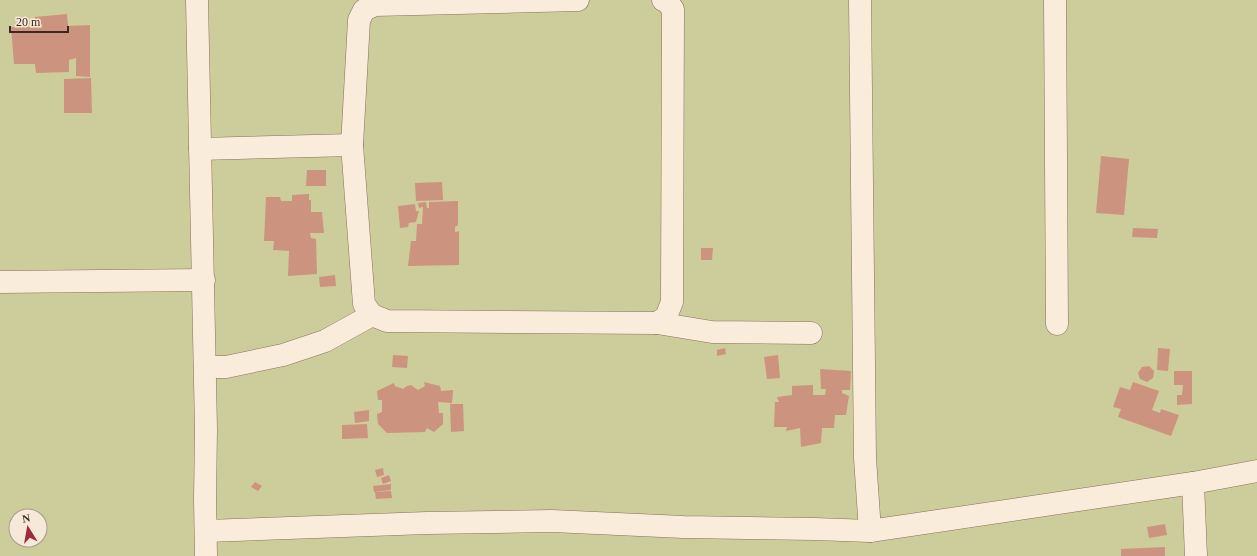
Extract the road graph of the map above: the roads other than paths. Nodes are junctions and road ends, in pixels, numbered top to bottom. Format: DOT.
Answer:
graph roads {
  1 [pos="197,0"];
  2 [pos="578,0"];
  3 [pos="663,0"];
  4 [pos="860,0"];
  5 [pos="1056,0"];
  6 [pos="352,145"];
  7 [pos="200,149"];
  8 [pos="204,280"];
  9 [pos="0,282"];
  10 [pos="372,315"];
  11 [pos="657,322"];
  12 [pos="1057,324"];
  13 [pos="811,333"];
  14 [pos="205,367"];
  15 [pos="1257,470"];
  16 [pos="1193,483"];
  17 [pos="206,531"];
  18 [pos="870,531"];
  19 [pos="206,556"];
  20 [pos="1196,556"];
  1 -- 7 [label="street"];
  2 -- 6 [label="street"];
  3 -- 11 [label="street"];
  4 -- 18 [label="street"];
  5 -- 12 [label="street"];
  6 -- 7 [label="street"];
  6 -- 10 [label="street"];
  7 -- 8 [label="street"];
  8 -- 9 [label="street"];
  8 -- 14 [label="street"];
  10 -- 11 [label="street"];
  10 -- 14 [label="street"];
  11 -- 13 [label="street"];
  14 -- 17 [label="street"];
  15 -- 16 [label="street"];
  16 -- 18 [label="street"];
  16 -- 20 [label="street"];
  17 -- 18 [label="street"];
  17 -- 19 [label="street"];
}
